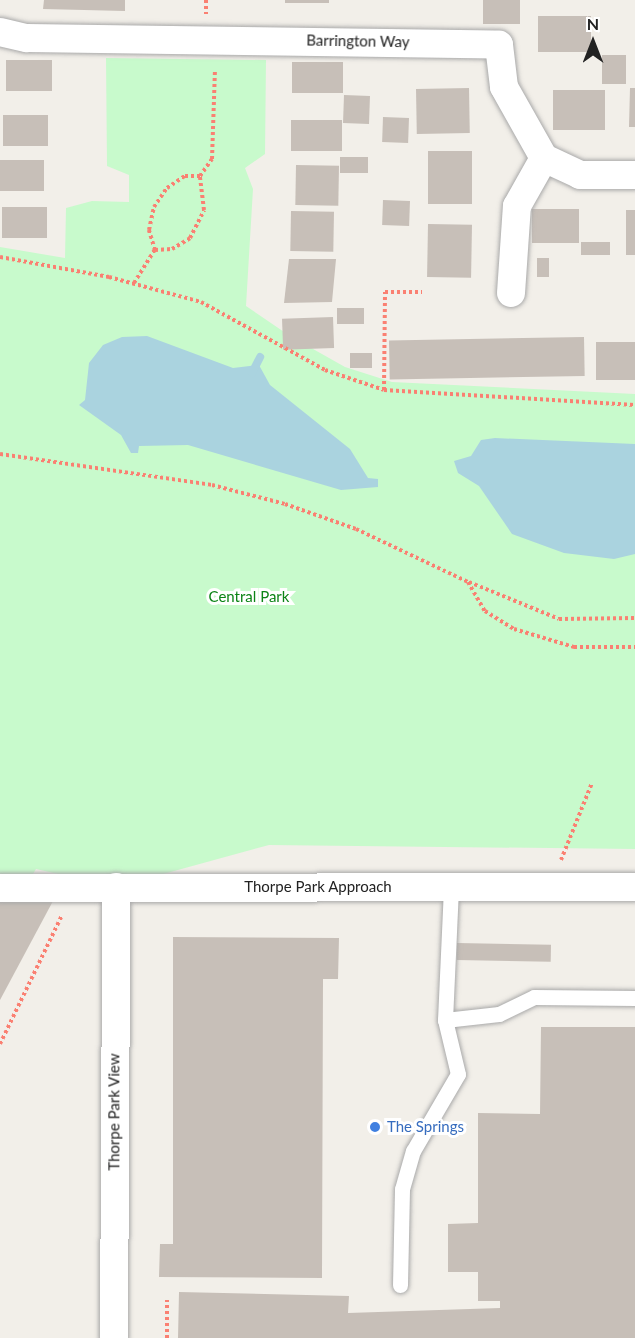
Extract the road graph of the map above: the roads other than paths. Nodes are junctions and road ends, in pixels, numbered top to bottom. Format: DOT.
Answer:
graph roads {
  1 [pos="0,32"];
  2 [pos="544,158"];
  3 [pos="635,175"];
  4 [pos="511,293"];
  5 [pos="116,887"];
  6 [pos="451,887"];
  7 [pos="635,887"];
  8 [pos="0,888"];
  9 [pos="635,998"];
  10 [pos="445,1020"];
  11 [pos="400,1286"];
  12 [pos="114,1338"];
  1 -- 2 [label="street, Barrington Way"];
  2 -- 3 [label="street"];
  2 -- 4 [label="street"];
  5 -- 6 [label="street, Thorpe Park Approach"];
  5 -- 8 [label="street, Thorpe Park Approach"];
  5 -- 12 [label="street, Thorpe Park View"];
  6 -- 7 [label="street, Thorpe Park Approach"];
  6 -- 10 [label="lane"];
  9 -- 10 [label="lane"];
  10 -- 11 [label="lane"];
}
